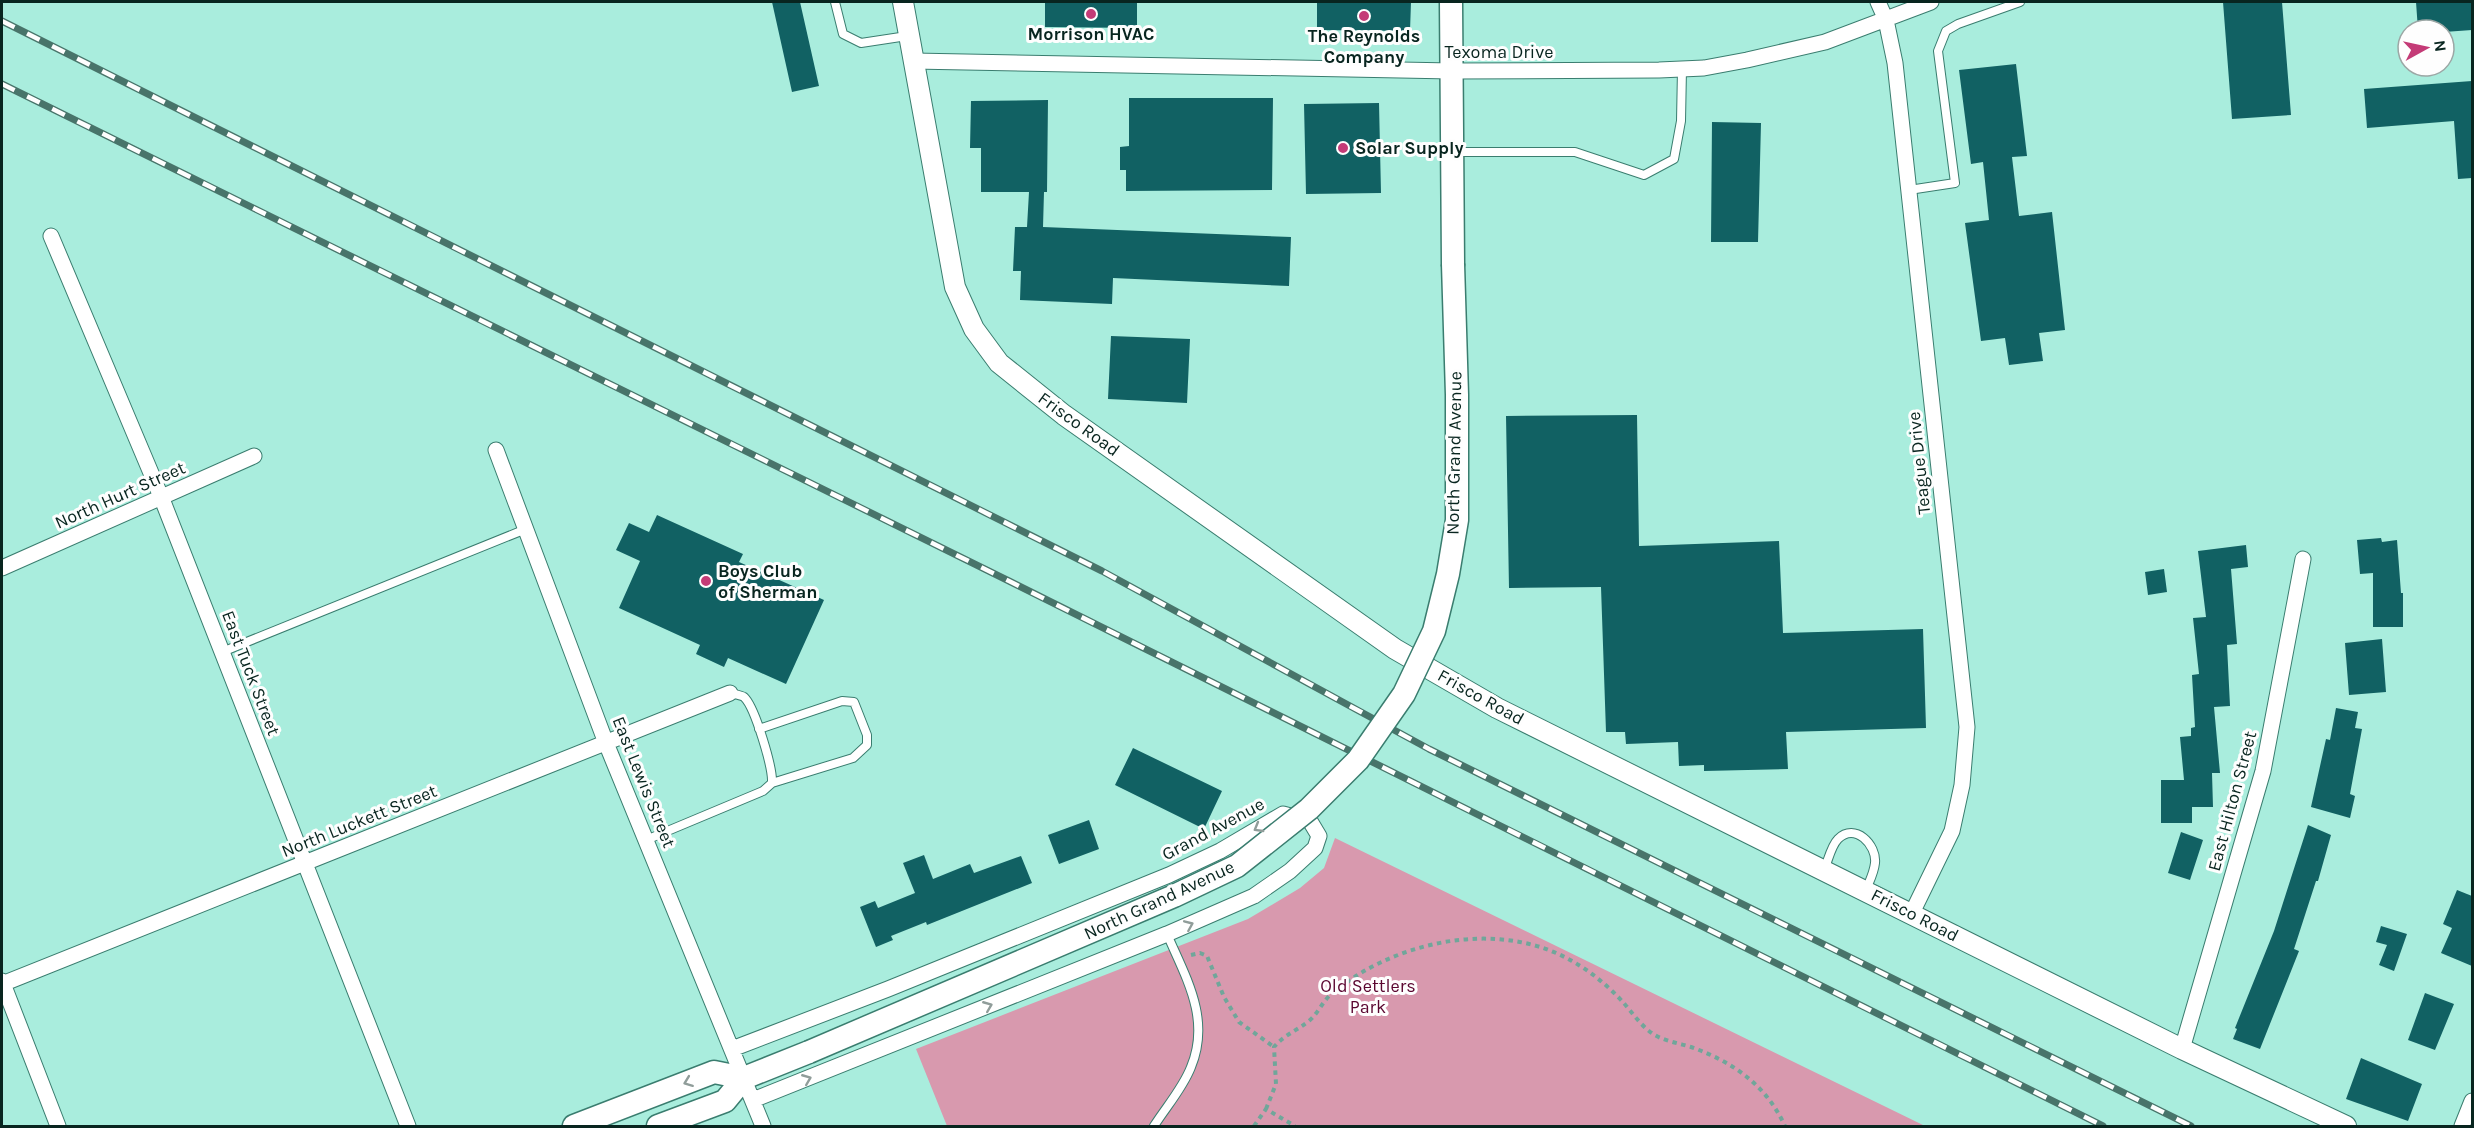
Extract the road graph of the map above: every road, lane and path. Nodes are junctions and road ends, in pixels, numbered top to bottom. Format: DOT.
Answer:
graph roads {
  1 [pos="835,2"];
  2 [pos="903,2"];
  3 [pos="1451,2"];
  4 [pos="1878,2"];
  5 [pos="1931,2"];
  6 [pos="2020,2"];
  7 [pos="1886,20"];
  8 [pos="909,36"];
  9 [pos="913,61"];
  10 [pos="1682,69"];
  11 [pos="1452,71"];
  12 [pos="1452,152"];
  13 [pos="1909,190"];
  14 [pos="51,236"];
  15 [pos="496,450"];
  16 [pos="254,456"];
  17 [pos="162,499"];
  18 [pos="526,529"];
  19 [pos="2302,560"];
  20 [pos="2,568"];
  21 [pos="222,652"];
  22 [pos="730,693"];
  23 [pos="759,729"];
  24 [pos="606,743"];
  25 [pos="772,783"];
  26 [pos="646,840"];
  27 [pos="305,863"];
  28 [pos="1824,870"];
  29 [pos="1866,890"];
  30 [pos="1912,914"];
  31 [pos="1167,934"];
  32 [pos="1177,957"];
  33 [pos="2,983"];
  34 [pos="1274,1047"];
  35 [pos="732,1049"];
  36 [pos="2182,1049"];
  37 [pos="744,1078"];
  38 [pos="753,1100"];
  39 [pos="2472,1101"];
  40 [pos="1266,1109"];
  41 [pos="58,1126"];
  42 [pos="408,1126"];
  43 [pos="574,1126"];
  44 [pos="658,1126"];
  45 [pos="763,1126"];
  46 [pos="1154,1126"];
  47 [pos="1254,1126"];
  48 [pos="1294,1126"];
  49 [pos="1785,1126"];
  50 [pos="2346,1126"];
  51 [pos="2462,1126"];
  1 -- 8 [label="lane"];
  2 -- 8 [label="street, Frisco Road"];
  3 -- 11 [label="main road, North Grand Avenue"];
  4 -- 7 [label="street, Teague Drive"];
  5 -- 7 [label="street, Texoma Drive"];
  6 -- 13 [label="lane"];
  7 -- 10 [label="street, Texoma Drive"];
  7 -- 13 [label="street, Teague Drive"];
  8 -- 9 [label="street, Frisco Road"];
  9 -- 11 [label="street, Texoma Drive"];
  9 -- 28 [label="street, Frisco Road"];
  10 -- 11 [label="street, Texoma Drive"];
  10 -- 12 [label="lane"];
  11 -- 12 [label="main road, North Grand Avenue"];
  12 -- 37 [label="main road, North Grand Avenue, bridge"];
  13 -- 30 [label="street, Teague Drive"];
  14 -- 17 [label="street, East Tuck Street"];
  15 -- 18 [label="street, East Lewis Street"];
  16 -- 17 [label="street, North Hurt Street"];
  17 -- 20 [label="street, North Hurt Street"];
  17 -- 21 [label="street, East Tuck Street"];
  18 -- 21 [label="lane"];
  18 -- 24 [label="street, East Lewis Street"];
  19 -- 36 [label="street, East Hilton Street"];
  21 -- 27 [label="street, East Tuck Street"];
  22 -- 23 [label="lane"];
  22 -- 24 [label="street, North Luckett Street"];
  23 -- 25 [label="lane"];
  23 -- 25 [label="lane"];
  24 -- 26 [label="street, East Lewis Street"];
  24 -- 27 [label="street, North Luckett Street"];
  25 -- 26 [label="lane"];
  26 -- 35 [label="street, East Lewis Street"];
  27 -- 33 [label="street, North Luckett Street"];
  27 -- 42 [label="street, East Tuck Street"];
  28 -- 29 [label="street, Frisco Road"];
  28 -- 29 [label="lane"];
  29 -- 30 [label="street, Frisco Road"];
  30 -- 36 [label="street, Frisco Road"];
  31 -- 32 [label="lane"];
  31 -- 35 [label="street, Grand Avenue, one-way"];
  38 -- 31 [label="street, Grand Avenue, one-way"];
  32 -- 34 [label="path"];
  32 -- 46 [label="lane"];
  33 -- 41 [label="street"];
  34 -- 40 [label="path"];
  34 -- 49 [label="path"];
  35 -- 37 [label="street, East Lewis Street"];
  36 -- 50 [label="street, Frisco Road"];
  37 -- 38 [label="street, East Lewis Street"];
  37 -- 43 [label="main road, one-way"];
  37 -- 44 [label="main road, North Grand Avenue"];
  38 -- 45 [label="street, East Lewis Street"];
  39 -- 51 [label="street"];
  40 -- 47 [label="path"];
  40 -- 48 [label="path"];
}
